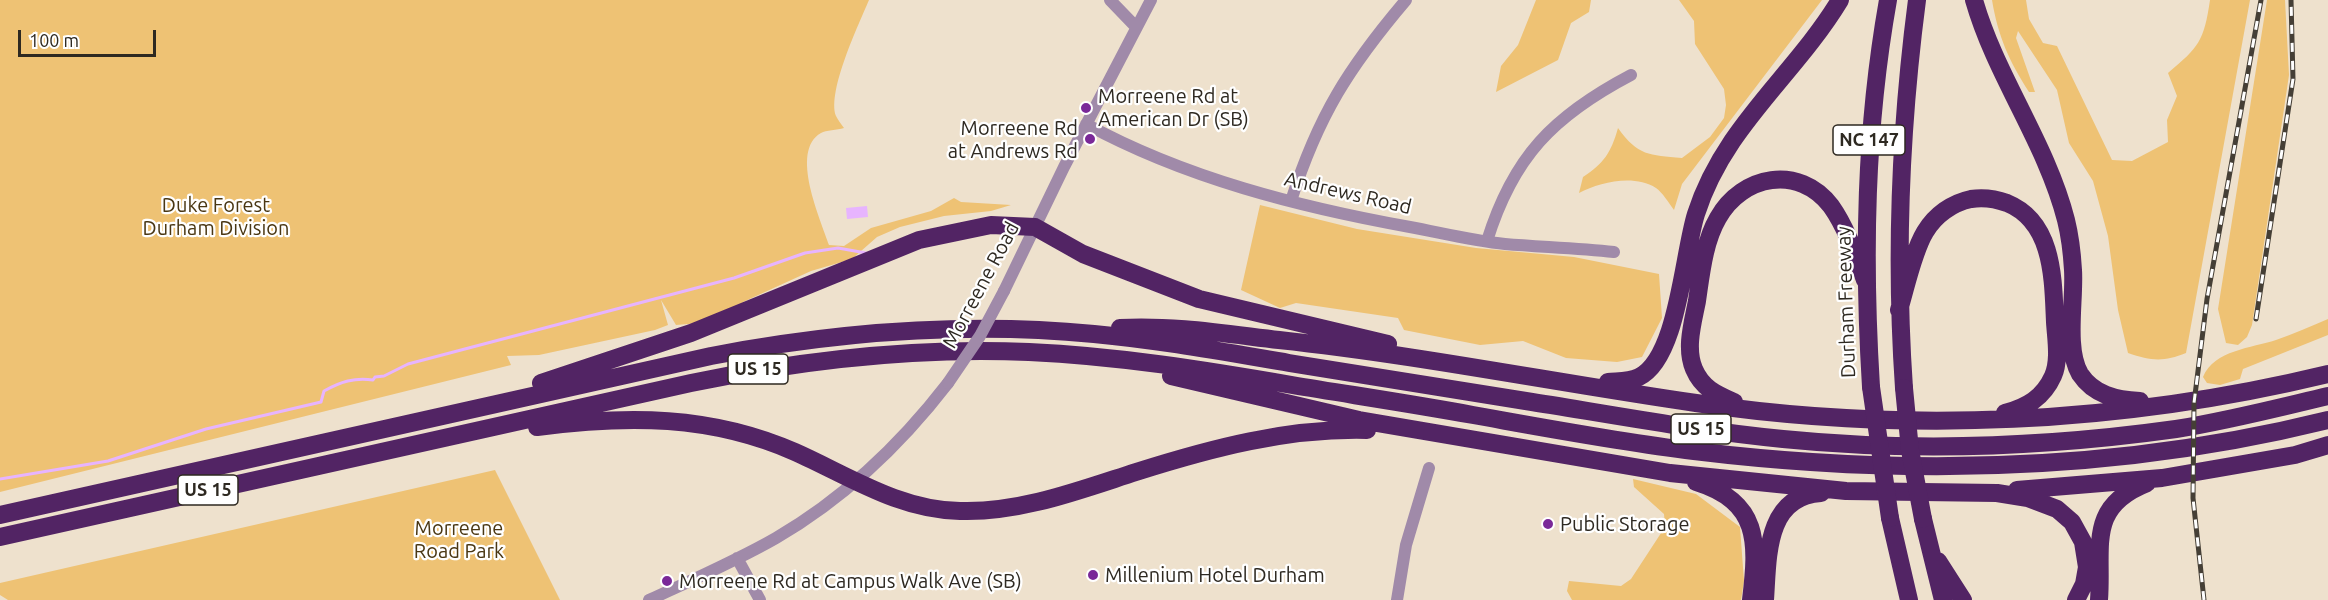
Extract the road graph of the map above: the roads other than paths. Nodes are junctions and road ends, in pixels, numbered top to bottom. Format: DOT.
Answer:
graph roads {
  1 [pos="1110,0"];
  2 [pos="1151,0"];
  3 [pos="1406,0"];
  4 [pos="1840,0"];
  5 [pos="1888,0"];
  6 [pos="1917,0"];
  7 [pos="1974,0"];
  8 [pos="1136,27"];
  9 [pos="1631,75"];
  10 [pos="1086,124"];
  11 [pos="1291,201"];
  12 [pos="1035,227"];
  13 [pos="1487,242"];
  14 [pos="1614,252"];
  15 [pos="1865,280"];
  16 [pos="1899,310"];
  17 [pos="1077,333"];
  18 [pos="1106,358"];
  19 [pos="1448,362"];
  20 [pos="2328,362"];
  21 [pos="2328,374"];
  22 [pos="1584,385"];
  23 [pos="2271,385"];
  24 [pos="2328,396"];
  25 [pos="2182,401"];
  26 [pos="1752,410"];
  27 [pos="457,412"];
  28 [pos="1977,420"];
  29 [pos="2328,420"];
  30 [pos="1430,434"];
  31 [pos="417,444"];
  32 [pos="2328,445"];
  33 [pos="2328,453"];
  34 [pos="2295,455"];
  35 [pos="1429,468"];
  36 [pos="1670,473"];
  37 [pos="2162,478"];
  38 [pos="855,482"];
  39 [pos="1846,491"];
  40 [pos="1997,493"];
  41 [pos="0,514"];
  42 [pos="0,537"];
  43 [pos="1929,547"];
  44 [pos="737,558"];
  45 [pos="1899,560"];
  46 [pos="649,600"];
  47 [pos="760,600"];
  48 [pos="1397,600"];
  49 [pos="1751,600"];
  50 [pos="1765,600"];
  51 [pos="1900,600"];
  52 [pos="1909,600"];
  53 [pos="1943,600"];
  54 [pos="1963,600"];
  55 [pos="2076,600"];
  56 [pos="2099,600"];
  1 -- 8 [label="street"];
  2 -- 8 [label="street, Morreene Road"];
  3 -- 11 [label="street"];
  4 -- 22 [label="highway"];
  5 -- 15 [label="highway, Durham Freeway / NC 147"];
  6 -- 16 [label="highway, NC 147"];
  7 -- 25 [label="highway"];
  8 -- 10 [label="street, Morreene Road"];
  9 -- 13 [label="street"];
  10 -- 11 [label="street, Andrews Road"];
  10 -- 12 [label="street, Morreene Road"];
  11 -- 13 [label="street, Andrews Road"];
  12 -- 19 [label="highway"];
  12 -- 27 [label="highway"];
  12 -- 38 [label="street, Morreene Road, bridge"];
  13 -- 14 [label="street, Andrews Road"];
  15 -- 26 [label="highway"];
  15 -- 45 [label="highway, Durham Freeway / NC 147, bridge"];
  16 -- 28 [label="highway"];
  16 -- 43 [label="highway, NC 147, bridge"];
  17 -- 19 [label="highway"];
  17 -- 24 [label="highway, US 15"];
  17 -- 27 [label="highway, US 15"];
  18 -- 29 [label="highway, US 15"];
  18 -- 30 [label="highway"];
  18 -- 31 [label="highway, US 15"];
  19 -- 22 [label="highway"];
  20 -- 23 [label="highway"];
  21 -- 23 [label="highway"];
  22 -- 26 [label="highway"];
  23 -- 25 [label="highway"];
  25 -- 28 [label="highway"];
  26 -- 28 [label="highway"];
  27 -- 41 [label="highway, US 15"];
  30 -- 36 [label="highway"];
  30 -- 38 [label="highway"];
  31 -- 38 [label="highway"];
  31 -- 42 [label="highway, US 15"];
  32 -- 34 [label="highway"];
  33 -- 34 [label="highway"];
  34 -- 37 [label="highway"];
  35 -- 48 [label="street"];
  36 -- 39 [label="highway"];
  36 -- 49 [label="highway"];
  37 -- 40 [label="highway"];
  37 -- 56 [label="highway"];
  38 -- 44 [label="street, Morreene Road"];
  39 -- 40 [label="highway"];
  39 -- 50 [label="highway"];
  40 -- 55 [label="highway"];
  43 -- 53 [label="highway, NC 147"];
  43 -- 54 [label="highway"];
  44 -- 46 [label="street, Morreene Road"];
  44 -- 47 [label="street"];
  45 -- 51 [label="highway"];
  45 -- 52 [label="highway, Durham Freeway / NC 147"];
}
